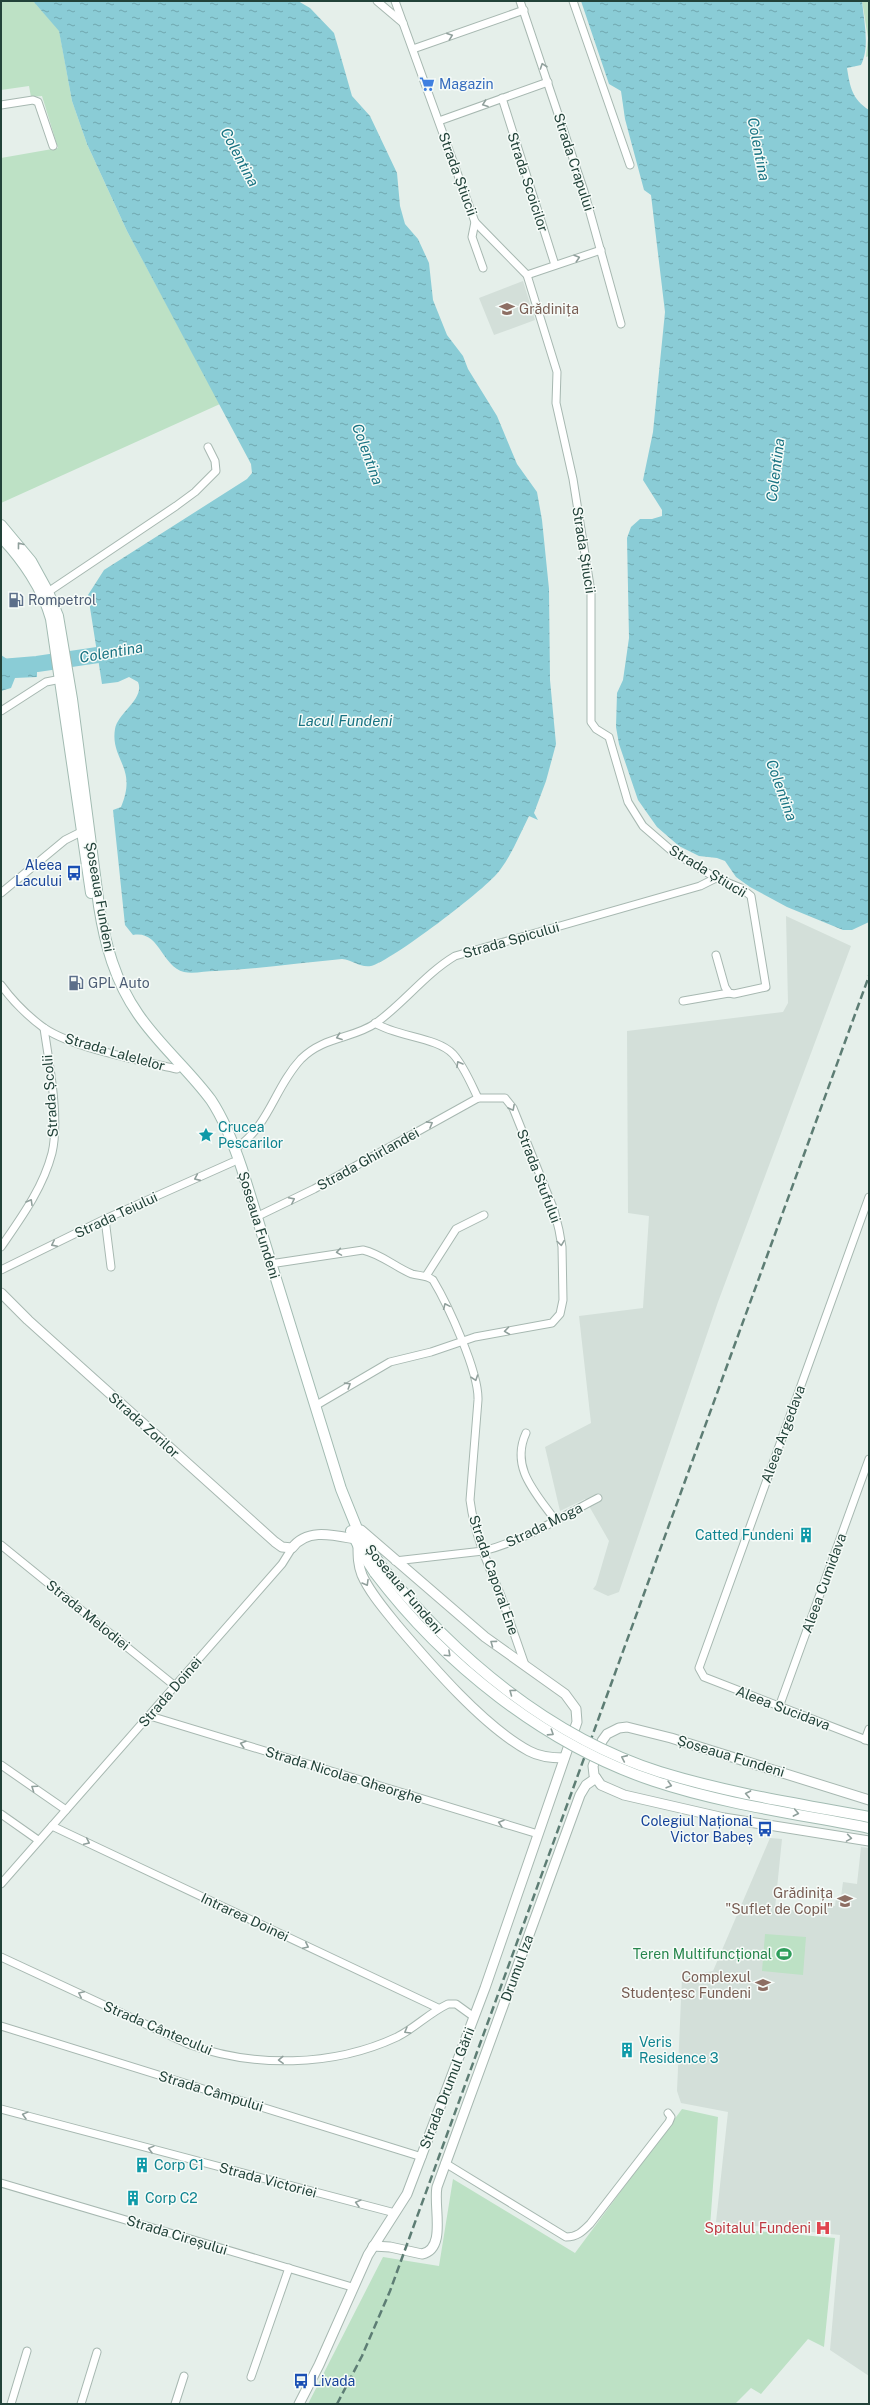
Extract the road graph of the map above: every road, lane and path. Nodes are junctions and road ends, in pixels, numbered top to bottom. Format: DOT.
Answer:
graph roads {
  1 [pos="378,1"];
  2 [pos="395,1"];
  3 [pos="520,1"];
  4 [pos="573,1"];
  5 [pos="524,10"];
  6 [pos="403,24"];
  7 [pos="413,49"];
  8 [pos="548,82"];
  9 [pos="502,98"];
  10 [pos="1,105"];
  11 [pos="439,121"];
  12 [pos="53,146"];
  13 [pos="630,165"];
  14 [pos="475,222"];
  15 [pos="601,250"];
  16 [pos="555,265"];
  17 [pos="483,268"];
  18 [pos="527,275"];
  19 [pos="621,324"];
  20 [pos="208,447"];
  21 [pos="1,525"];
  22 [pos="1,537"];
  23 [pos="48,592"];
  24 [pos="54,618"];
  25 [pos="63,677"];
  26 [pos="1,710"];
  27 [pos="85,830"];
  28 [pos="716,878"];
  29 [pos="1,893"];
  30 [pos="716,955"];
  31 [pos="1,985"];
  32 [pos="729,993"];
  33 [pos="683,1001"];
  34 [pos="375,1023"];
  35 [pos="44,1028"];
  36 [pos="178,1069"];
  37 [pos="478,1098"];
  38 [pos="235,1149"];
  39 [pos="233,1162"];
  40 [pos="869,1198"];
  41 [pos="484,1215"];
  42 [pos="256,1217"];
  43 [pos="105,1219"];
  44 [pos="1,1247"];
  45 [pos="270,1264"];
  46 [pos="111,1267"];
  47 [pos="1,1270"];
  48 [pos="426,1276"];
  49 [pos="1,1293"];
  50 [pos="462,1341"];
  51 [pos="315,1406"];
  52 [pos="526,1433"];
  53 [pos="869,1459"];
  54 [pos="598,1498"];
  55 [pos="555,1520"];
  56 [pos="355,1524"];
  57 [pos="356,1542"];
  58 [pos="1,1545"];
  59 [pos="292,1548"];
  60 [pos="483,1551"];
  61 [pos="395,1561"];
  62 [pos="378,1570"];
  63 [pos="525,1666"];
  64 [pos="700,1672"];
  65 [pos="175,1686"];
  66 [pos="779,1707"];
  67 [pos="150,1716"];
  68 [pos="869,1729"];
  69 [pos="867,1740"];
  70 [pos="564,1758"];
  71 [pos="1,1765"];
  72 [pos="596,1778"];
  73 [pos="869,1800"];
  74 [pos="66,1810"];
  75 [pos="1,1814"];
  76 [pos="869,1817"];
  77 [pos="52,1826"];
  78 [pos="869,1828"];
  79 [pos="538,1834"];
  80 [pos="38,1840"];
  81 [pos="869,1841"];
  82 [pos="1,1884"];
  83 [pos="1,1958"];
  84 [pos="438,2008"];
  85 [pos="474,2017"];
  86 [pos="1,2026"];
  87 [pos="1,2109"];
  88 [pos="668,2113"];
  89 [pos="422,2157"];
  90 [pos="446,2163"];
  91 [pos="1,2183"];
  92 [pos="396,2214"];
  93 [pos="373,2246"];
  94 [pos="288,2268"];
  95 [pos="352,2288"];
  96 [pos="27,2350"];
  97 [pos="97,2352"];
  98 [pos="184,2376"];
  99 [pos="251,2377"];
  100 [pos="11,2404"];
  101 [pos="81,2404"];
  102 [pos="175,2404"];
  103 [pos="299,2404"];
  1 -- 6 [label="street"];
  2 -- 6 [label="street, Strada Știucii"];
  3 -- 5 [label="street, Strada Crapului"];
  4 -- 13 [label="street"];
  7 -- 5 [label="street, one-way"];
  8 -- 5 [label="street, Strada Crapului, one-way"];
  6 -- 7 [label="street, Strada Știucii"];
  7 -- 11 [label="street, Strada Știucii"];
  8 -- 9 [label="street"];
  8 -- 15 [label="street, Strada Crapului"];
  9 -- 11 [label="street, one-way"];
  9 -- 16 [label="street, Strada Scoicilor"];
  10 -- 12 [label="street"];
  11 -- 14 [label="street, Strada Știucii"];
  14 -- 17 [label="street"];
  14 -- 18 [label="street, Strada Știucii"];
  16 -- 15 [label="street, one-way"];
  15 -- 19 [label="street, Strada Crapului"];
  16 -- 18 [label="street"];
  18 -- 28 [label="street, Strada Știucii"];
  20 -- 23 [label="street"];
  23 -- 21 [label="main road, Șoseaua Fundeni, one-way"];
  22 -- 24 [label="main road, Șoseaua Fundeni"];
  23 -- 24 [label="main road, Șoseaua Fundeni"];
  24 -- 25 [label="main road, Șoseaua Fundeni"];
  25 -- 26 [label="street"];
  25 -- 27 [label="main road, Șoseaua Fundeni"];
  27 -- 29 [label="street"];
  27 -- 36 [label="main road, Șoseaua Fundeni"];
  27 -- 38 [label="main road, Șoseaua Fundeni"];
  28 -- 32 [label="street, Strada Știucii"];
  28 -- 34 [label="street, Strada Spicului"];
  30 -- 32 [label="street"];
  31 -- 35 [label="street, Strada Lalelelor"];
  32 -- 33 [label="street"];
  37 -- 34 [label="street, one-way"];
  34 -- 38 [label="street, Strada Spicului, one-way"];
  35 -- 36 [label="street, Strada Lalelelor"];
  44 -- 35 [label="street, Strada Școlii, one-way"];
  36 -- 39 [label="main road, Șoseaua Fundeni"];
  42 -- 37 [label="street, Strada Ghirlandei, one-way"];
  37 -- 50 [label="street, Strada Stufului, one-way"];
  38 -- 42 [label="main road, Șoseaua Fundeni"];
  39 -- 43 [label="street, Strada Teiului, one-way"];
  39 -- 57 [label="main road, Șoseaua Fundeni"];
  40 -- 64 [label="street, Aleea Argedava"];
  41 -- 48 [label="street"];
  42 -- 45 [label="main road, Șoseaua Fundeni"];
  43 -- 46 [label="street"];
  43 -- 47 [label="street, Strada Teiului, one-way"];
  48 -- 45 [label="street, one-way"];
  45 -- 51 [label="main road, Șoseaua Fundeni"];
  50 -- 48 [label="street, Strada Caporal Ene, one-way"];
  49 -- 59 [label="street, Strada Zorilor"];
  51 -- 50 [label="street, Strada Stufului, one-way"];
  50 -- 60 [label="street, Strada Caporal Ene, one-way"];
  51 -- 56 [label="main road, Șoseaua Fundeni"];
  52 -- 55 [label="street"];
  53 -- 66 [label="street, Aleea Cumidava"];
  54 -- 55 [label="street, Strada Moga"];
  55 -- 60 [label="street, Strada Moga"];
  56 -- 61 [label="street, Șoseaua Fundeni"];
  56 -- 62 [label="main road, Șoseaua Fundeni"];
  57 -- 59 [label="street, Strada Doinei"];
  57 -- 62 [label="main road, Șoseaua Fundeni"];
  57 -- 70 [label="street, Șoseaua Fundeni, one-way"];
  58 -- 65 [label="street, Strada Melodiei"];
  59 -- 65 [label="street, Strada Doinei"];
  60 -- 61 [label="street, Strada Moga"];
  60 -- 63 [label="street, Strada Caporal Ene"];
  63 -- 61 [label="street, Șoseaua Fundeni, one-way"];
  76 -- 62 [label="main road, Șoseaua Fundeni, one-way, bridge"];
  62 -- 78 [label="main road, Șoseaua Fundeni, one-way, bridge"];
  63 -- 70 [label="street, Șoseaua Fundeni"];
  64 -- 66 [label="street, Aleea Sucidava"];
  65 -- 67 [label="street, Strada Doinei"];
  66 -- 69 [label="street, Aleea Sucidava"];
  67 -- 74 [label="street, Strada Doinei"];
  79 -- 67 [label="street, Strada Nicolae Gheorghe, one-way"];
  68 -- 69 [label="street"];
  70 -- 79 [label="street, Strada Drumul Gării"];
  74 -- 71 [label="street, one-way"];
  72 -- 73 [label="street, Șoseaua Fundeni"];
  72 -- 81 [label="street, one-way"];
  72 -- 90 [label="street, Drumul Iza"];
  74 -- 77 [label="street, Strada Doinei"];
  75 -- 80 [label="street"];
  77 -- 80 [label="street, Strada Doinei"];
  77 -- 84 [label="street, Intrarea Doinei, one-way"];
  79 -- 85 [label="street, Strada Drumul Gării"];
  80 -- 82 [label="street, Strada Doinei"];
  84 -- 83 [label="street, Strada Cântecului, one-way"];
  84 -- 85 [label="street"];
  85 -- 89 [label="street, Strada Drumul Gării"];
  86 -- 89 [label="street, Strada Câmpului"];
  92 -- 87 [label="street, Strada Victoriei, one-way"];
  88 -- 90 [label="street"];
  89 -- 92 [label="street, Strada Drumul Gării"];
  90 -- 93 [label="street, Drumul Iza"];
  91 -- 94 [label="street, Strada Cireșului"];
  92 -- 93 [label="street, Strada Drumul Gării"];
  93 -- 95 [label="street, Strada Drumul Gării"];
  94 -- 95 [label="street, Strada Cireșului"];
  94 -- 99 [label="street"];
  95 -- 103 [label="street, Strada Drumul Gării"];
  96 -- 100 [label="street"];
  97 -- 101 [label="street"];
  98 -- 102 [label="street"];
}
